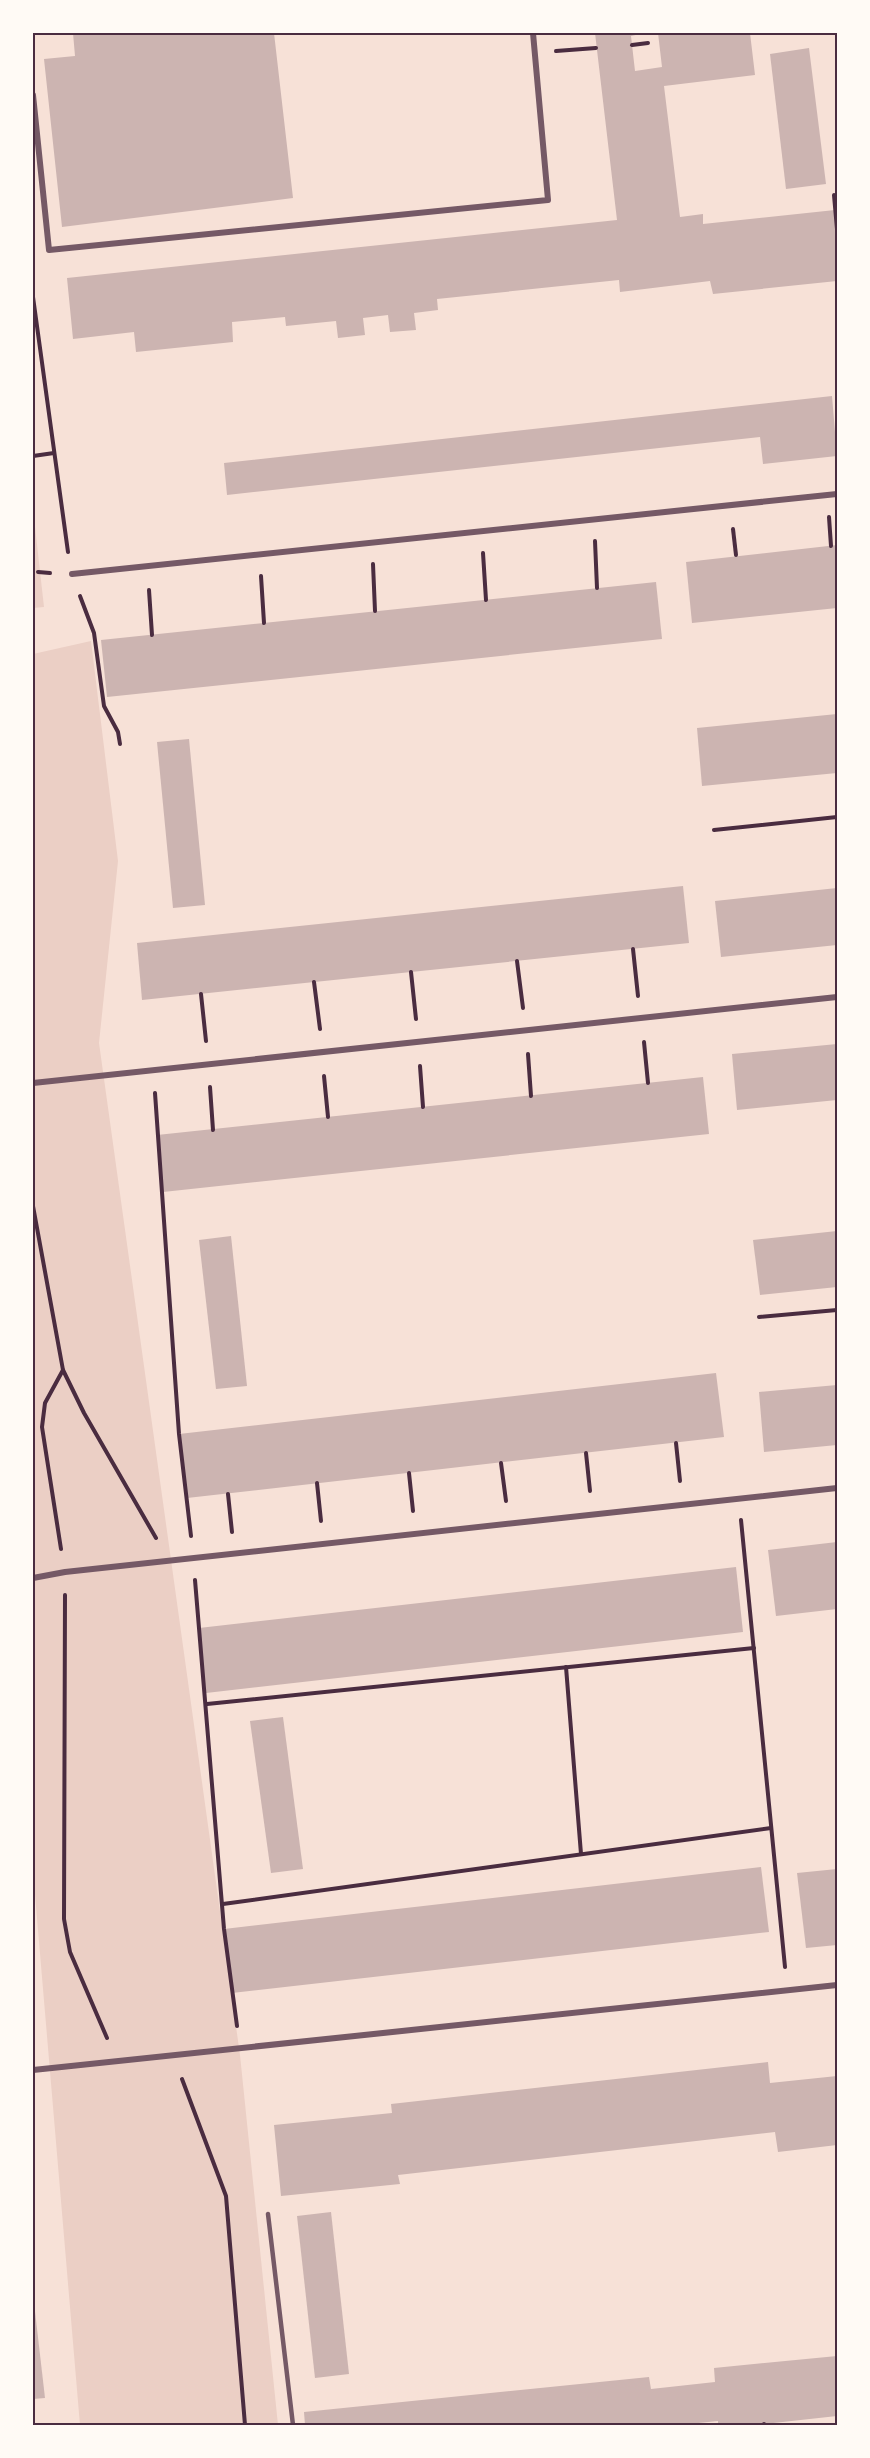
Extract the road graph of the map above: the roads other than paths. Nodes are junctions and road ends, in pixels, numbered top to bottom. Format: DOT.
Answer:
graph roads {
  1 [pos="533,33"];
  2 [pos="33,94"];
  3 [pos="837,494"];
  4 [pos="72,574"];
  5 [pos="837,997"];
  6 [pos="33,1083"];
  7 [pos="837,1488"];
  8 [pos="33,1578"];
  9 [pos="837,1985"];
  10 [pos="33,2070"];
  11 [pos="268,2214"];
  12 [pos="293,2425"];
  1 -- 2 [label="street"];
  3 -- 4 [label="street"];
  5 -- 6 [label="street"];
  7 -- 8 [label="street"];
  9 -- 10 [label="street"];
  11 -- 12 [label="lane"];
}
